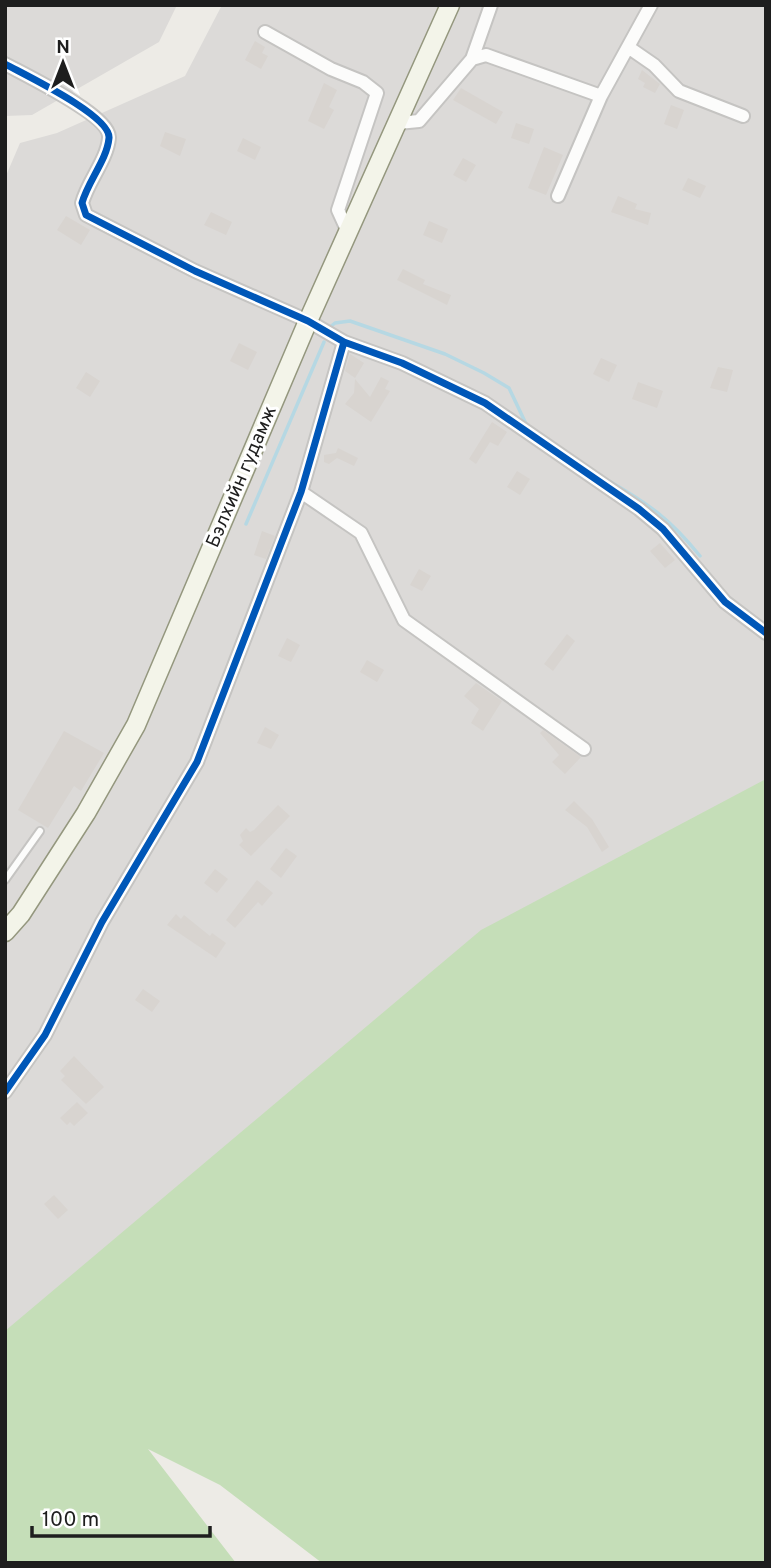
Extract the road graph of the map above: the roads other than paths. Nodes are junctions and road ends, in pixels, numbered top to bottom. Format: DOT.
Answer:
graph roads {
  1 [pos="450,5"];
  2 [pos="491,5"];
  3 [pos="651,5"];
  4 [pos="265,32"];
  5 [pos="628,47"];
  6 [pos="472,59"];
  7 [pos="5,64"];
  8 [pos="601,96"];
  9 [pos="743,116"];
  10 [pos="398,123"];
  11 [pos="558,196"];
  12 [pos="348,232"];
  13 [pos="308,321"];
  14 [pos="344,342"];
  15 [pos="302,492"];
  16 [pos="766,633"];
  17 [pos="584,749"];
  18 [pos="40,831"];
  19 [pos="5,880"];
  20 [pos="5,932"];
  21 [pos="5,1092"];
  1 -- 10 [label="main road, Бэлхийн гудамж"];
  2 -- 6 [label="street"];
  3 -- 5 [label="street"];
  4 -- 12 [label="street"];
  5 -- 8 [label="street"];
  5 -- 9 [label="street"];
  6 -- 8 [label="street"];
  6 -- 10 [label="street"];
  7 -- 13 [label="street"];
  8 -- 11 [label="street"];
  10 -- 12 [label="main road, Бэлхийн гудамж"];
  12 -- 13 [label="main road, Бэлхийн гудамж"];
  13 -- 14 [label="street"];
  13 -- 20 [label="main road, Бэлхийн гудамж"];
  14 -- 15 [label="street"];
  14 -- 16 [label="street"];
  15 -- 17 [label="street"];
  15 -- 21 [label="street"];
  18 -- 19 [label="lane"];
}
